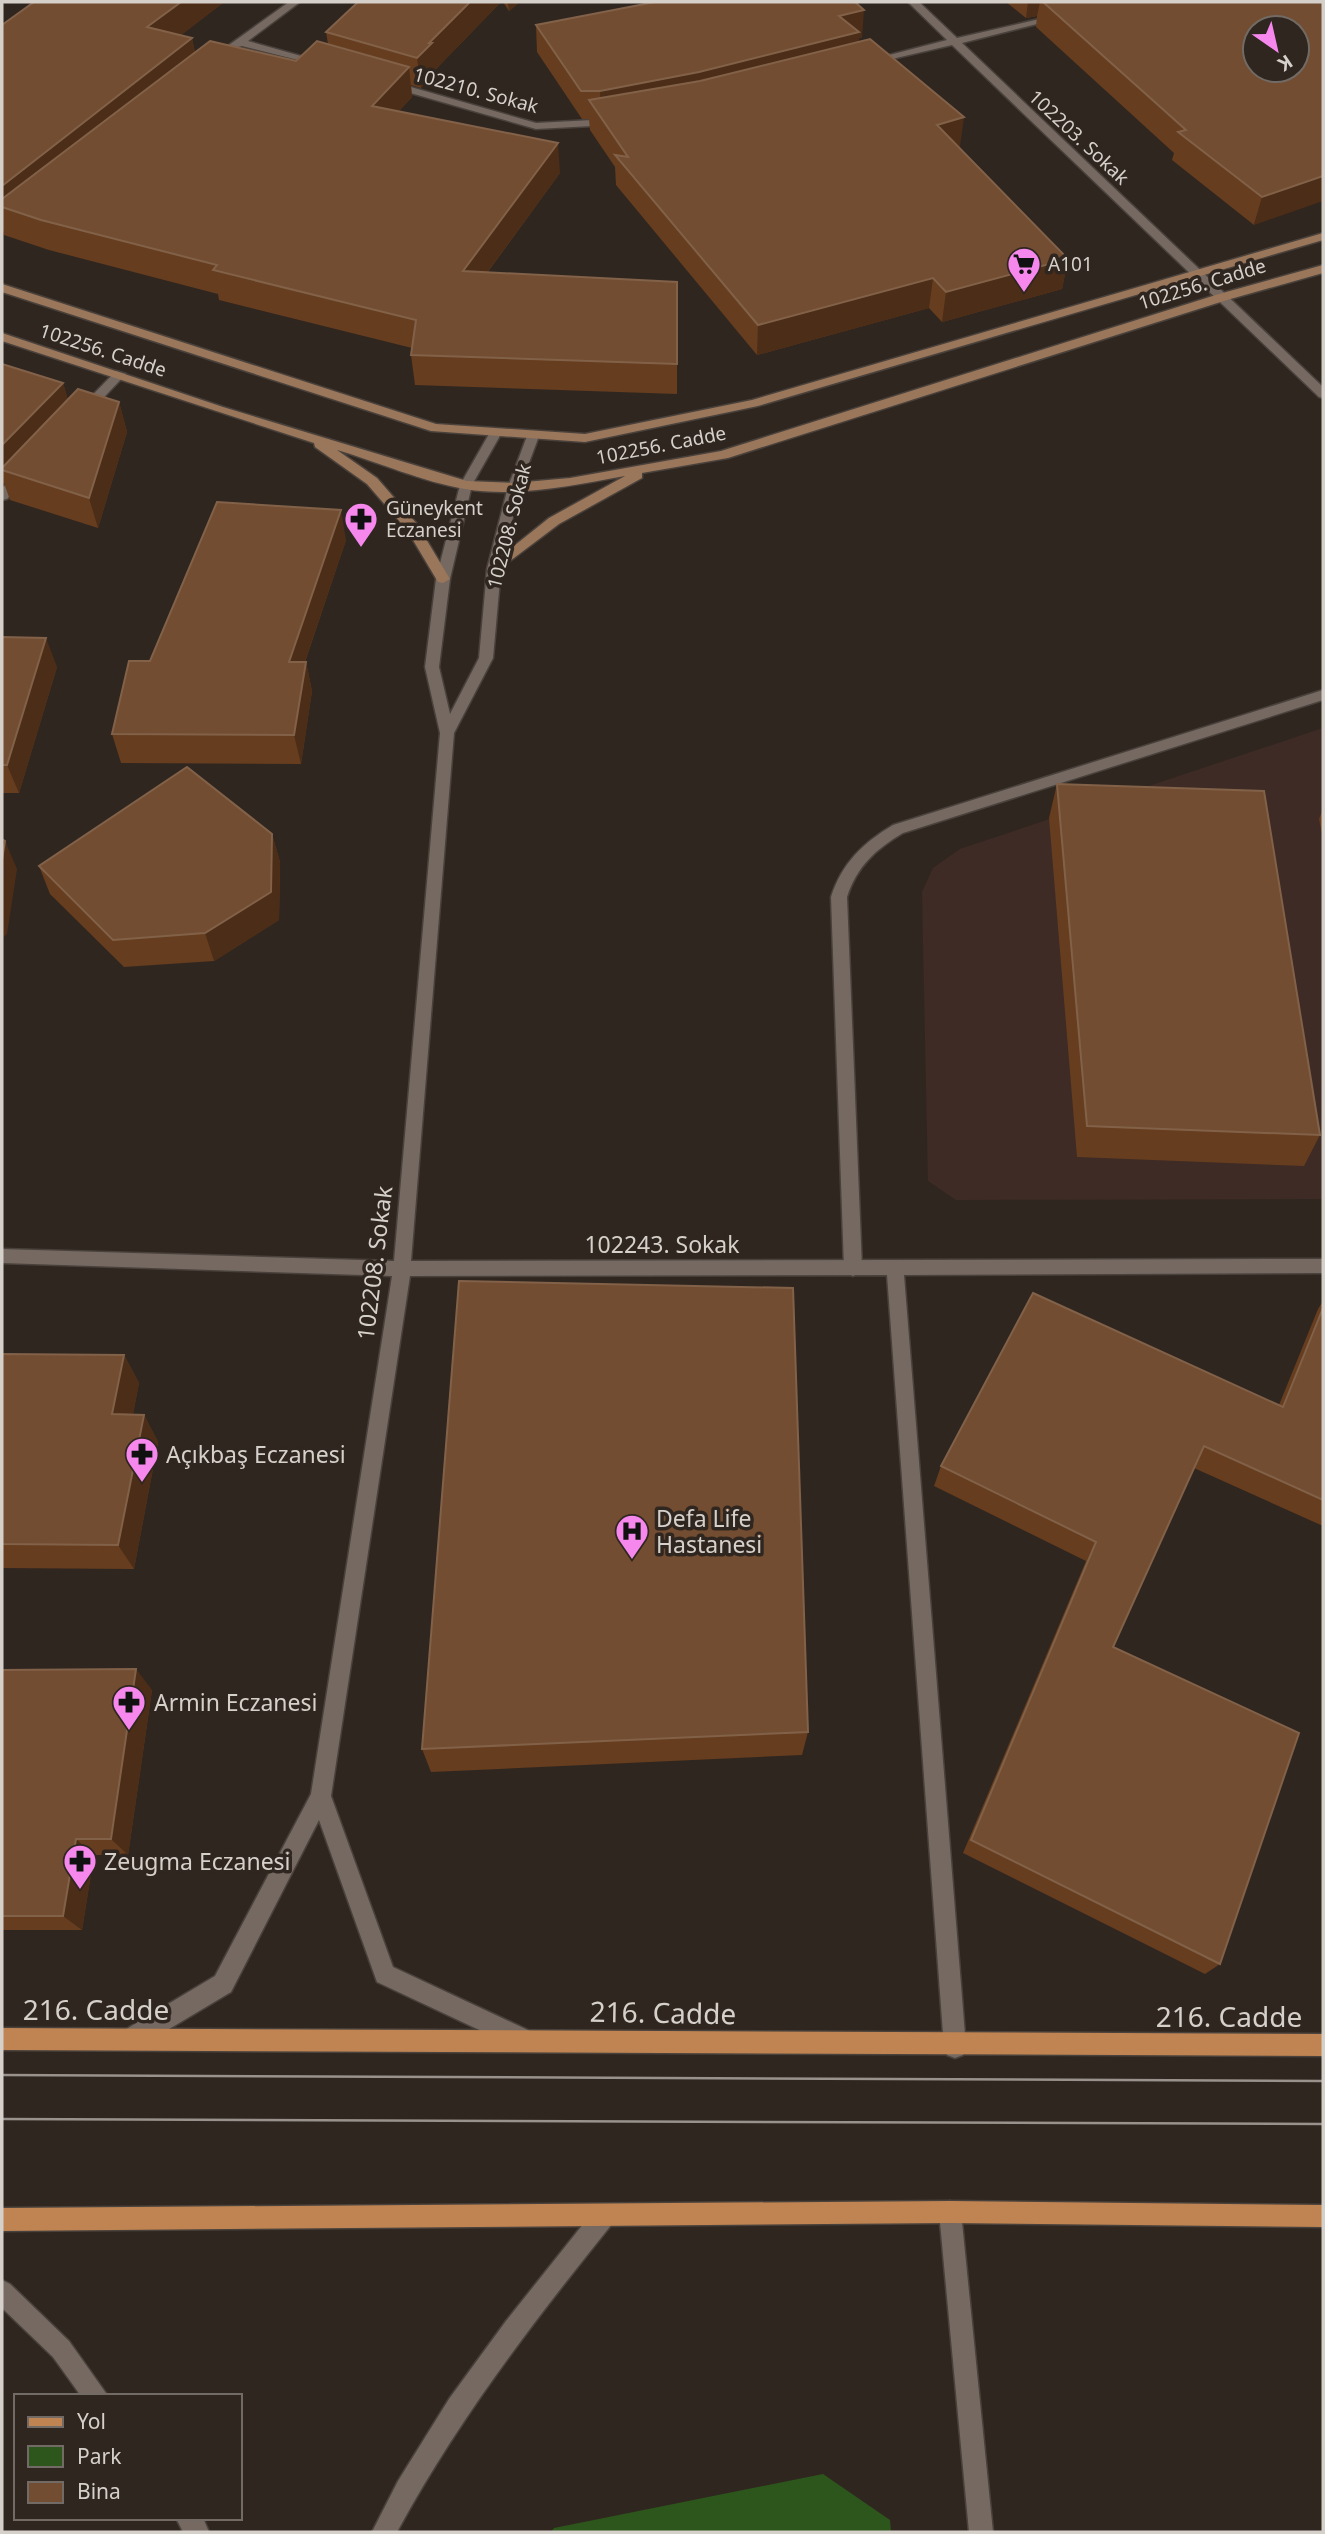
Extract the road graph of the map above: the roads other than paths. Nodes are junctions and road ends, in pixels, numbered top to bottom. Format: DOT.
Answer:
graph roads {
  1 [pos="296,2"];
  2 [pos="913,2"];
  3 [pos="1074,12"];
  4 [pos="240,42"];
  5 [pos="954,43"];
  6 [pos="218,59"];
  7 [pos="860,66"];
  8 [pos="334,69"];
  9 [pos="374,80"];
  10 [pos="626,119"];
  11 [pos="1323,236"];
  12 [pos="1323,269"];
  13 [pos="1196,272"];
  14 [pos="2,288"];
  15 [pos="1223,297"];
  16 [pos="2,337"];
  17 [pos="120,374"];
  18 [pos="1323,394"];
  19 [pos="74,421"];
  20 [pos="305,434"];
  21 [pos="495,434"];
  22 [pos="533,436"];
  23 [pos="29,468"];
  24 [pos="650,468"];
  25 [pos="466,485"];
  26 [pos="514,486"];
  27 [pos="2,496"];
  28 [pos="494,569"];
  29 [pos="443,579"];
  30 [pos="1323,695"];
  31 [pos="447,733"];
  32 [pos="2,1256"];
  33 [pos="1323,1266"];
  34 [pos="895,1267"];
  35 [pos="853,1268"];
  36 [pos="402,1269"];
  37 [pos="321,1796"];
  38 [pos="2,2039"];
  39 [pos="131,2039"];
  40 [pos="522,2039"];
  41 [pos="1323,2045"];
  42 [pos="955,2047"];
  43 [pos="950,2212"];
  44 [pos="604,2216"];
  45 [pos="1323,2216"];
  46 [pos="2,2220"];
  47 [pos="2,2292"];
  48 [pos="95,2394"];
  49 [pos="384,2532"];
  50 [pos="981,2532"];
  1 -- 4 [label="street"];
  2 -- 5 [label="street, 102203. Sokak"];
  3 -- 5 [label="street"];
  4 -- 6 [label="street"];
  4 -- 8 [label="street"];
  5 -- 7 [label="street"];
  5 -- 13 [label="street, 102203. Sokak"];
  9 -- 10 [label="street, 102210. Sokak"];
  11 -- 13 [label="street, 102256. Cadde"];
  12 -- 15 [label="street, 102256. Cadde"];
  13 -- 15 [label="street, 102203. Sokak"];
  13 -- 22 [label="street, 102256. Cadde"];
  14 -- 21 [label="street, 102256. Cadde"];
  15 -- 18 [label="street, 102203. Sokak"];
  15 -- 24 [label="street, 102256. Cadde"];
  16 -- 17 [label="street, 102256. Cadde"];
  17 -- 19 [label="street"];
  17 -- 20 [label="street, 102256. Cadde"];
  20 -- 25 [label="street, 102256. Cadde"];
  20 -- 29 [label="street"];
  21 -- 22 [label="street, 102256. Cadde"];
  21 -- 25 [label="street, 102208. Sokak"];
  22 -- 26 [label="street, 102208. Sokak"];
  23 -- 27 [label="street"];
  24 -- 26 [label="street, 102256. Cadde"];
  24 -- 28 [label="street"];
  25 -- 26 [label="street, 102256. Cadde"];
  25 -- 29 [label="street, 102208. Sokak"];
  26 -- 28 [label="street, 102208. Sokak"];
  28 -- 31 [label="street, 102208. Sokak"];
  29 -- 31 [label="street, 102208. Sokak"];
  30 -- 35 [label="street"];
  31 -- 36 [label="street, 102208. Sokak"];
  32 -- 36 [label="street, 102243. Sokak"];
  33 -- 34 [label="street, 102243. Sokak"];
  34 -- 35 [label="street, 102243. Sokak"];
  34 -- 42 [label="street"];
  35 -- 36 [label="street, 102243. Sokak"];
  36 -- 37 [label="street, 102208. Sokak"];
  37 -- 39 [label="street, 102208. Sokak"];
  37 -- 40 [label="street, 102208. Sokak"];
  38 -- 39 [label="main road, 216. Cadde"];
  39 -- 40 [label="main road, 216. Cadde"];
  40 -- 42 [label="main road, 216. Cadde"];
  41 -- 42 [label="main road, 216. Cadde"];
  43 -- 44 [label="main road"];
  43 -- 45 [label="main road"];
  43 -- 50 [label="street"];
  44 -- 46 [label="main road"];
  44 -- 49 [label="street"];
  47 -- 48 [label="street"];
}
